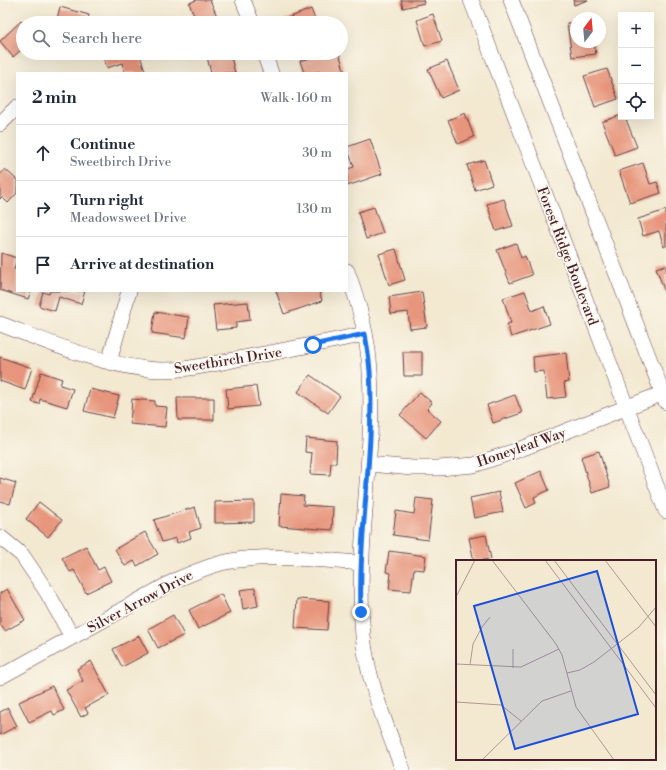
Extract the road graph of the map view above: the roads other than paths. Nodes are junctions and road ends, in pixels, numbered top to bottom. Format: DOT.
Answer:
graph roads {
  1 [pos="243,0"];
  2 [pos="471,0"];
  3 [pos="511,0"];
  4 [pos="249,16"];
  5 [pos="266,60"];
  6 [pos="271,72"];
  7 [pos="16,108"];
  8 [pos="0,124"];
  9 [pos="348,274"];
  10 [pos="129,292"];
  11 [pos="0,324"];
  12 [pos="365,334"];
  13 [pos="109,362"];
  14 [pos="665,396"];
  15 [pos="627,408"];
  16 [pos="369,464"];
  17 [pos="666,511"];
  18 [pos="0,537"];
  19 [pos="361,563"];
  20 [pos="72,637"];
  21 [pos="0,677"];
  22 [pos="403,770"];
  1 -- 4 [label="street"];
  2 -- 15 [label="street, Forest Ridge Boulevard"];
  3 -- 14 [label="street"];
  5 -- 6 [label="street"];
  7 -- 8 [label="street"];
  9 -- 12 [label="street"];
  10 -- 13 [label="street"];
  11 -- 13 [label="street, Sweetbirch Drive"];
  12 -- 13 [label="street, Sweetbirch Drive"];
  12 -- 16 [label="street"];
  14 -- 15 [label="street, Honeyleaf Way"];
  15 -- 16 [label="street, Honeyleaf Way"];
  15 -- 17 [label="street, Forest Ridge Boulevard"];
  16 -- 19 [label="street"];
  18 -- 20 [label="street"];
  19 -- 20 [label="street, Silver Arrow Drive"];
  19 -- 22 [label="street"];
  20 -- 21 [label="street, Silver Arrow Drive"];
}
